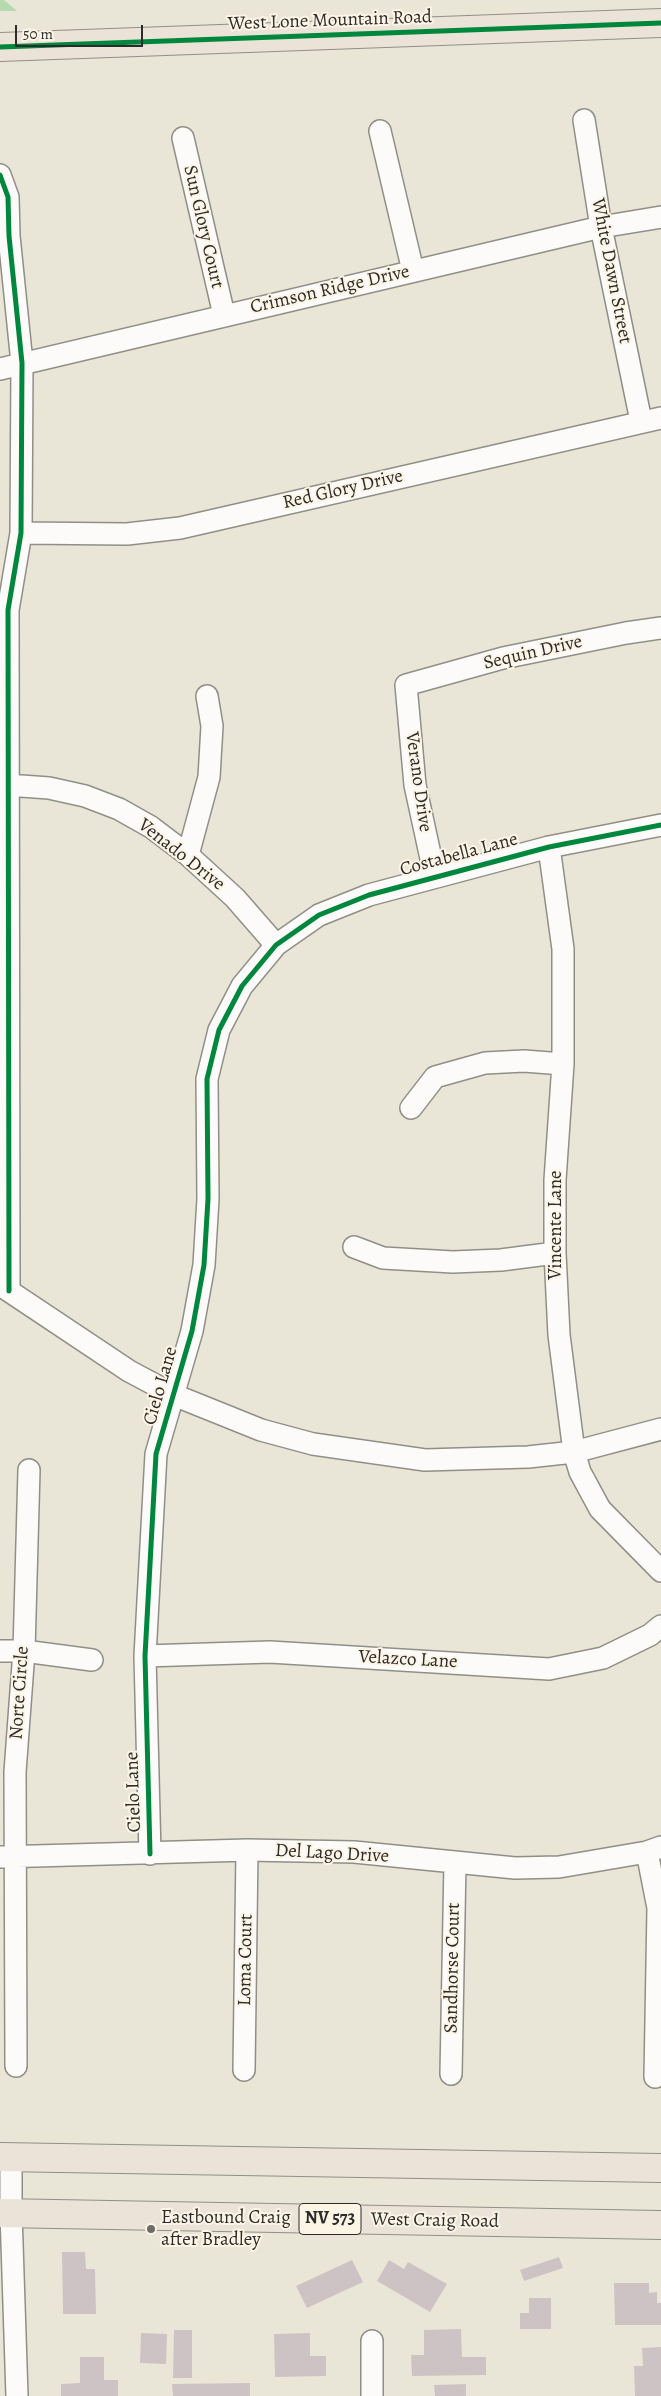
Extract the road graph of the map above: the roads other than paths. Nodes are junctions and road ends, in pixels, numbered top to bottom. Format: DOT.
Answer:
graph roads {
  1 [pos="661,23"];
  2 [pos="0,47"];
  3 [pos="584,120"];
  4 [pos="380,131"];
  5 [pos="182,138"];
  6 [pos="0,175"];
  7 [pos="661,217"];
  8 [pos="601,226"];
  9 [pos="413,271"];
  10 [pos="224,315"];
  11 [pos="22,363"];
  12 [pos="0,369"];
  13 [pos="651,420"];
  14 [pos="21,533"];
  15 [pos="661,628"];
  16 [pos="406,686"];
  17 [pos="207,696"];
  18 [pos="7,785"];
  19 [pos="661,825"];
  20 [pos="549,847"];
  21 [pos="188,855"];
  22 [pos="435,877"];
  23 [pos="276,946"];
  24 [pos="562,1064"];
  25 [pos="411,1108"];
  26 [pos="354,1247"];
  27 [pos="554,1253"];
  28 [pos="4,1288"];
  29 [pos="174,1395"];
  30 [pos="661,1429"];
  31 [pos="574,1452"];
  32 [pos="29,1470"];
  33 [pos="661,1571"];
  34 [pos="661,1626"];
  35 [pos="24,1650"];
  36 [pos="0,1651"];
  37 [pos="145,1656"];
  38 [pos="92,1660"];
  39 [pos="654,1849"];
  40 [pos="248,1850"];
  41 [pos="150,1854"];
  42 [pos="7,1857"];
  43 [pos="455,1862"];
  44 [pos="16,2066"];
  45 [pos="244,2070"];
  46 [pos="451,2074"];
  47 [pos="655,2077"];
  48 [pos="6,2157"];
  49 [pos="661,2168"];
  50 [pos="6,2213"];
  51 [pos="661,2225"];
  52 [pos="372,2341"];
  53 [pos="12,2392"];
  54 [pos="372,2396"];
  1 -- 2 [label="main road, West Lone Mountain Road"];
  3 -- 8 [label="street, White Dawn Street"];
  4 -- 9 [label="street"];
  5 -- 10 [label="street, Sun Glory Court"];
  6 -- 11 [label="street"];
  7 -- 8 [label="street, Crimson Ridge Drive"];
  8 -- 9 [label="street, Crimson Ridge Drive"];
  8 -- 13 [label="street, White Dawn Street"];
  9 -- 10 [label="street, Crimson Ridge Drive"];
  10 -- 11 [label="street, Crimson Ridge Drive"];
  11 -- 12 [label="street, Crimson Ridge Drive"];
  11 -- 14 [label="street"];
  13 -- 14 [label="street, Red Glory Drive"];
  14 -- 18 [label="street"];
  15 -- 16 [label="street, Sequin Drive"];
  16 -- 22 [label="street, Verano Drive"];
  17 -- 21 [label="street"];
  18 -- 21 [label="street, Venado Drive"];
  18 -- 28 [label="street"];
  19 -- 20 [label="street, Costabella Lane"];
  20 -- 22 [label="street, Costabella Lane"];
  20 -- 24 [label="street, Vincente Lane"];
  21 -- 23 [label="street, Venado Drive"];
  22 -- 23 [label="street, Costabella Lane"];
  23 -- 29 [label="street, Cielo Lane"];
  24 -- 25 [label="street"];
  24 -- 27 [label="street, Vincente Lane"];
  26 -- 27 [label="street"];
  27 -- 31 [label="street, Vincente Lane"];
  28 -- 29 [label="street"];
  29 -- 31 [label="street"];
  29 -- 37 [label="street, Cielo Lane"];
  30 -- 31 [label="street"];
  31 -- 33 [label="street, Vincente Lane"];
  32 -- 35 [label="street, Norte Circle"];
  34 -- 37 [label="street, Velazco Lane"];
  35 -- 36 [label="street"];
  35 -- 38 [label="street"];
  35 -- 42 [label="street, Norte Circle"];
  37 -- 41 [label="street, Cielo Lane"];
  39 -- 43 [label="street, Del Lago Drive"];
  39 -- 47 [label="street"];
  40 -- 41 [label="street, Del Lago Drive"];
  40 -- 43 [label="street, Del Lago Drive"];
  40 -- 45 [label="street, Loma Court"];
  41 -- 42 [label="street, Del Lago Drive"];
  42 -- 44 [label="street, Norte Circle"];
  43 -- 46 [label="street, Sandhorse Court"];
  48 -- 49 [label="main road"];
  48 -- 50 [label="street"];
  50 -- 51 [label="main road, West Craig Road / NV 573"];
  50 -- 53 [label="street"];
  52 -- 54 [label="street"];
}
